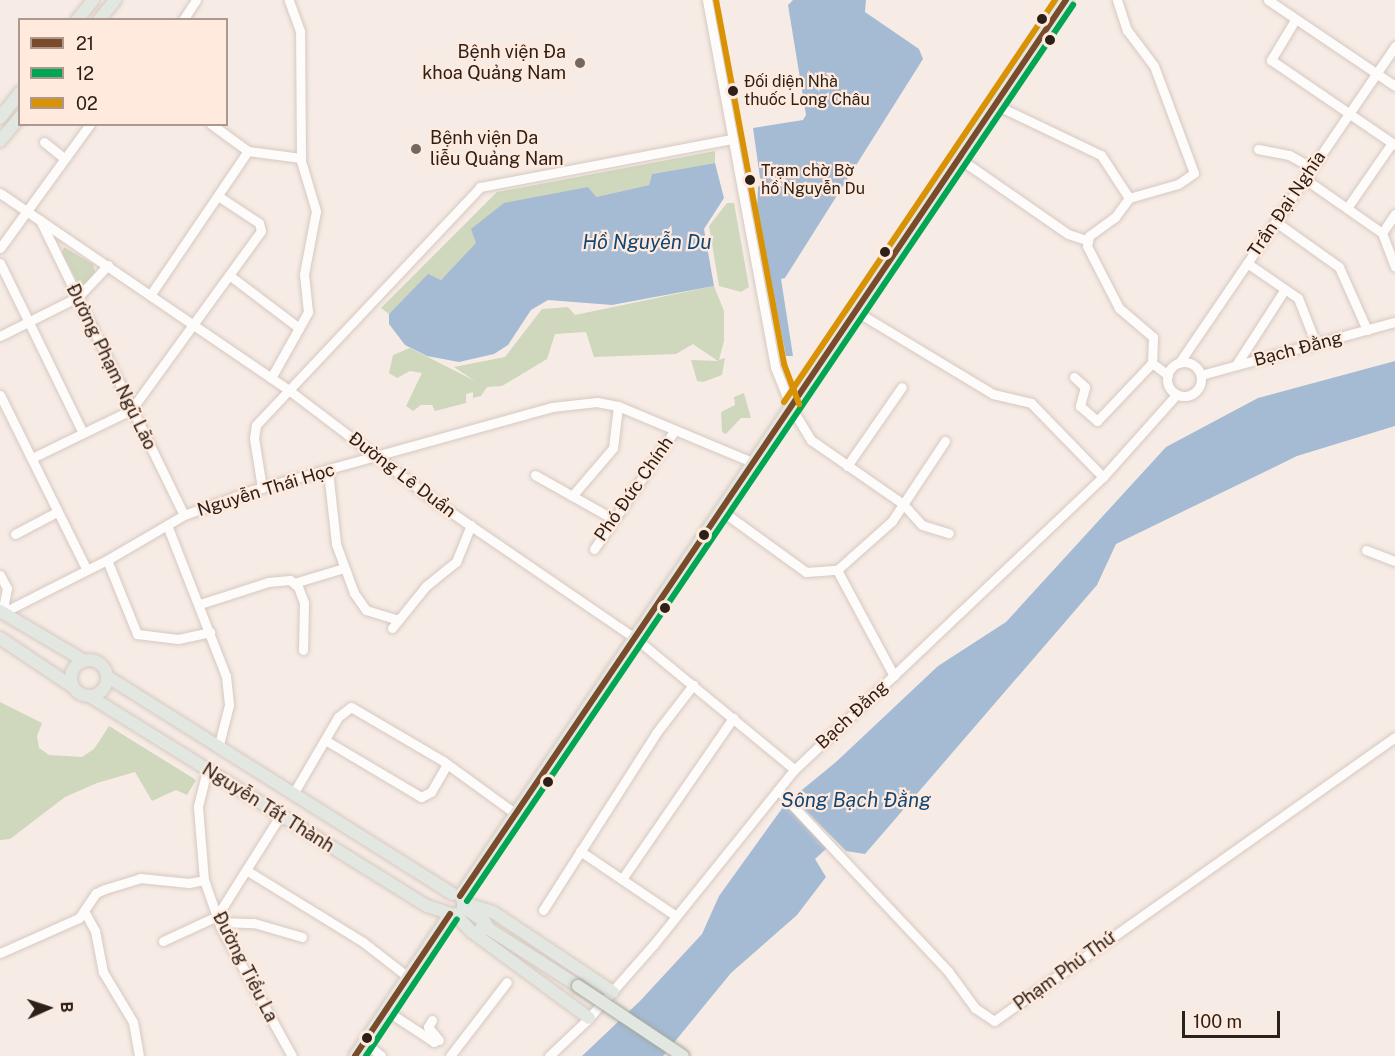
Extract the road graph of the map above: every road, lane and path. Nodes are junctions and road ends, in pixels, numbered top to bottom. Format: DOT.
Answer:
graph roads {
  1 [pos="93,0"];
  2 [pos="115,0"];
  3 [pos="196,0"];
  4 [pos="289,0"];
  5 [pos="707,0"];
  6 [pos="1066,0"];
  7 [pos="1117,0"];
  8 [pos="1268,0"];
  9 [pos="79,18"];
  10 [pos="101,18"];
  11 [pos="184,18"];
  12 [pos="1295,20"];
  13 [pos="1395,46"];
  14 [pos="1376,73"];
  15 [pos="1395,86"];
  16 [pos="18,95"];
  17 [pos="996,105"];
  18 [pos="1347,114"];
  19 [pos="0,118"];
  20 [pos="18,119"];
  21 [pos="88,126"];
  22 [pos="214,126"];
  23 [pos="732,139"];
  24 [pos="0,141"];
  25 [pos="44,142"];
  26 [pos="1393,144"];
  27 [pos="1258,149"];
  28 [pos="248,151"];
  29 [pos="64,158"];
  30 [pos="301,158"];
  31 [pos="960,159"];
  32 [pos="1312,168"];
  33 [pos="1305,179"];
  34 [pos="0,193"];
  35 [pos="218,196"];
  36 [pos="1129,198"];
  37 [pos="1347,208"];
  38 [pos="29,211"];
  39 [pos="1395,214"];
  40 [pos="40,219"];
  41 [pos="1276,222"];
  42 [pos="1382,233"];
  43 [pos="1087,240"];
  44 [pos="0,248"];
  45 [pos="0,263"];
  46 [pos="1246,263"];
  47 [pos="108,265"];
  48 [pos="1395,267"];
  49 [pos="229,275"];
  50 [pos="1285,289"];
  51 [pos="151,294"];
  52 [pos="78,297"];
  53 [pos="857,312"];
  54 [pos="28,322"];
  55 [pos="1395,322"];
  56 [pos="194,326"];
  57 [pos="299,327"];
  58 [pos="1367,330"];
  59 [pos="0,336"];
  60 [pos="1316,344"];
  61 [pos="1152,363"];
  62 [pos="1179,363"];
  63 [pos="1236,365"];
  64 [pos="1168,375"];
  65 [pos="1201,375"];
  66 [pos="1074,377"];
  67 [pos="271,378"];
  68 [pos="902,387"];
  69 [pos="290,391"];
  70 [pos="1176,394"];
  71 [pos="0,395"];
  72 [pos="618,406"];
  73 [pos="791,407"];
  74 [pos="131,410"];
  75 [pos="675,430"];
  76 [pos="82,434"];
  77 [pos="945,441"];
  78 [pos="377,457"];
  79 [pos="32,458"];
  80 [pos="752,462"];
  81 [pos="848,466"];
  82 [pos="328,471"];
  83 [pos="535,475"];
  84 [pos="1103,477"];
  85 [pos="262,488"];
  86 [pos="572,496"];
  87 [pos="903,504"];
  88 [pos="719,509"];
  89 [pos="55,513"];
  90 [pos="184,515"];
  91 [pos="613,519"];
  92 [pos="167,525"];
  93 [pos="471,525"];
  94 [pos="949,533"];
  95 [pos="15,534"];
  96 [pos="594,549"];
  97 [pos="1366,550"];
  98 [pos="107,560"];
  99 [pos="1395,561"];
  100 [pos="344,568"];
  101 [pos="87,570"];
  102 [pos="837,570"];
  103 [pos="0,575"];
  104 [pos="294,583"];
  105 [pos="200,604"];
  106 [pos="1,612"];
  107 [pos="398,620"];
  108 [pos="392,628"];
  109 [pos="210,632"];
  110 [pos="0,638"];
  111 [pos="634,638"];
  112 [pos="303,650"];
  113 [pos="83,660"];
  114 [pos="108,676"];
  115 [pos="894,676"];
  116 [pos="693,684"];
  117 [pos="74,687"];
  118 [pos="91,697"];
  119 [pos="733,718"];
  120 [pos="1395,737"];
  121 [pos="325,740"];
  122 [pos="218,748"];
  123 [pos="447,764"];
  124 [pos="794,769"];
  125 [pos="207,770"];
  126 [pos="778,790"];
  127 [pos="293,794"];
  128 [pos="516,814"];
  129 [pos="280,816"];
  130 [pos="580,851"];
  131 [pos="246,870"];
  132 [pos="622,879"];
  133 [pos="204,880"];
  134 [pos="456,907"];
  135 [pos="543,910"];
  136 [pos="84,911"];
  137 [pos="676,916"];
  138 [pos="218,919"];
  139 [pos="302,937"];
  140 [pos="163,942"];
  141 [pos="0,953"];
  142 [pos="408,978"];
  143 [pos="507,982"];
  144 [pos="613,992"];
  145 [pos="387,1011"];
  146 [pos="589,1018"];
  147 [pos="432,1020"];
  148 [pos="364,1042"];
  149 [pos="138,1056"];
  150 [pos="292,1056"];
  151 [pos="355,1056"];
  152 [pos="381,1056"];
  153 [pos="450,1056"];
  154 [pos="549,1056"];
  155 [pos="683,1056"];
  1 -- 9 [label="main road"];
  2 -- 10 [label="main road"];
  3 -- 11 [label="street"];
  4 -- 30 [label="street"];
  5 -- 23 [label="street"];
  6 -- 17 [label="main road"];
  7 -- 36 [label="street"];
  8 -- 12 [label="street"];
  12 -- 14 [label="street"];
  12 -- 18 [label="street"];
  13 -- 14 [label="street, Trần Đại Nghĩa"];
  14 -- 15 [label="street"];
  14 -- 18 [label="street, Trần Đại Nghĩa"];
  16 -- 19 [label="main road"];
  17 -- 31 [label="main road"];
  17 -- 36 [label="street"];
  18 -- 26 [label="street"];
  18 -- 32 [label="street, Trần Đại Nghĩa"];
  20 -- 24 [label="main road"];
  21 -- 29 [label="street"];
  22 -- 28 [label="street"];
  23 -- 69 [label="street"];
  23 -- 73 [label="street"];
  25 -- 29 [label="street"];
  26 -- 37 [label="street"];
  27 -- 32 [label="street"];
  28 -- 30 [label="street"];
  28 -- 35 [label="street"];
  29 -- 38 [label="street"];
  30 -- 57 [label="street"];
  31 -- 43 [label="street"];
  31 -- 53 [label="main road"];
  32 -- 33 [label="street, Trần Đại Nghĩa"];
  33 -- 37 [label="street"];
  33 -- 41 [label="street, Trần Đại Nghĩa"];
  34 -- 38 [label="street, Đường Lê Duẩn"];
  35 -- 49 [label="street"];
  35 -- 51 [label="street"];
  36 -- 43 [label="street"];
  37 -- 42 [label="street"];
  38 -- 40 [label="street, Đường Lê Duẩn"];
  38 -- 44 [label="street"];
  39 -- 42 [label="street"];
  40 -- 47 [label="street, Đường Lê Duẩn"];
  40 -- 52 [label="street, Đường Phạm Ngũ Lão"];
  41 -- 46 [label="street, Trần Đại Nghĩa"];
  41 -- 58 [label="street"];
  42 -- 48 [label="street"];
  43 -- 61 [label="street"];
  45 -- 54 [label="street"];
  46 -- 50 [label="street"];
  46 -- 62 [label="street, Trần Đại Nghĩa"];
  47 -- 51 [label="street, Đường Lê Duẩn"];
  47 -- 52 [label="street"];
  49 -- 56 [label="street"];
  49 -- 57 [label="street"];
  50 -- 60 [label="street"];
  50 -- 63 [label="street"];
  51 -- 56 [label="street, Đường Lê Duẩn"];
  52 -- 54 [label="street"];
  52 -- 74 [label="street, Đường Phạm Ngũ Lão"];
  53 -- 73 [label="main road"];
  53 -- 84 [label="street"];
  54 -- 59 [label="street"];
  54 -- 76 [label="street"];
  55 -- 58 [label="street, Bạch Đằng"];
  56 -- 67 [label="street, Đường Lê Duẩn"];
  56 -- 74 [label="street"];
  57 -- 67 [label="street"];
  58 -- 60 [label="street, Bạch Đằng"];
  60 -- 63 [label="street, Bạch Đằng"];
  61 -- 64 [label="street"];
  61 -- 66 [label="street"];
  62 -- 64 [label="street"];
  62 -- 65 [label="street"];
  63 -- 65 [label="street, Bạch Đằng"];
  64 -- 70 [label="street"];
  65 -- 70 [label="street"];
  67 -- 69 [label="street, Đường Lê Duẩn"];
  68 -- 81 [label="street"];
  69 -- 78 [label="street, Đường Lê Duẩn"];
  69 -- 85 [label="street"];
  70 -- 84 [label="street, Bạch Đằng"];
  71 -- 79 [label="street"];
  72 -- 75 [label="street, Nguyễn Thái Học"];
  72 -- 78 [label="street, Nguyễn Thái Học"];
  72 -- 86 [label="street"];
  73 -- 80 [label="main road"];
  73 -- 81 [label="street"];
  74 -- 76 [label="street"];
  74 -- 90 [label="street, Đường Phạm Ngũ Lão"];
  75 -- 80 [label="street, Nguyễn Thái Học"];
  75 -- 91 [label="street, Phó Đức Chính"];
  76 -- 79 [label="street"];
  77 -- 87 [label="street"];
  78 -- 82 [label="street, Nguyễn Thái Học"];
  78 -- 93 [label="street, Đường Lê Duẩn"];
  79 -- 89 [label="street"];
  80 -- 88 [label="main road"];
  81 -- 87 [label="street"];
  82 -- 85 [label="street, Nguyễn Thái Học"];
  82 -- 100 [label="street"];
  83 -- 86 [label="street"];
  84 -- 115 [label="street, Bạch Đằng"];
  85 -- 90 [label="street, Nguyễn Thái Học"];
  86 -- 91 [label="street"];
  87 -- 94 [label="street"];
  87 -- 102 [label="street"];
  88 -- 102 [label="street"];
  88 -- 111 [label="main road"];
  89 -- 95 [label="street"];
  89 -- 101 [label="street"];
  90 -- 92 [label="street, Nguyễn Thái Học"];
  91 -- 96 [label="street, Phó Đức Chính"];
  92 -- 98 [label="street, Nguyễn Thái Học"];
  92 -- 105 [label="street"];
  93 -- 107 [label="street"];
  93 -- 111 [label="street, Đường Lê Duẩn"];
  97 -- 99 [label="street"];
  98 -- 101 [label="street, Nguyễn Thái Học"];
  98 -- 109 [label="street"];
  100 -- 104 [label="street"];
  100 -- 107 [label="street"];
  101 -- 106 [label="street, Nguyễn Thái Học"];
  102 -- 115 [label="street"];
  103 -- 106 [label="street"];
  104 -- 105 [label="street"];
  104 -- 112 [label="street"];
  105 -- 109 [label="street"];
  106 -- 113 [label="main road"];
  107 -- 108 [label="street"];
  109 -- 122 [label="street"];
  110 -- 117 [label="main road"];
  111 -- 116 [label="street, Đường Lê Duẩn"];
  111 -- 128 [label="main road"];
  113 -- 114 [label="main road"];
  113 -- 117 [label="main road"];
  114 -- 118 [label="main road"];
  114 -- 122 [label="main road, Nguyễn Tất Thành"];
  115 -- 124 [label="street, Bạch Đằng"];
  116 -- 119 [label="street, Đường Lê Duẩn"];
  116 -- 130 [label="street"];
  117 -- 118 [label="main road"];
  118 -- 125 [label="main road, Nguyễn Tất Thành"];
  119 -- 124 [label="street, Đường Lê Duẩn"];
  119 -- 132 [label="street"];
  120 -- 126 [label="street, Phạm Phú Thứ"];
  121 -- 123 [label="street"];
  121 -- 123 [label="street"];
  121 -- 127 [label="street"];
  122 -- 127 [label="main road, Nguyễn Tất Thành"];
  123 -- 128 [label="street"];
  124 -- 126 [label="street, Bạch Đằng"];
  125 -- 129 [label="main road, Nguyễn Tất Thành"];
  125 -- 133 [label="street, Đường Tiểu La"];
  126 -- 137 [label="street, Bạch Đằng"];
  127 -- 134 [label="main road, Nguyễn Tất Thành"];
  128 -- 134 [label="main road"];
  129 -- 131 [label="street"];
  129 -- 134 [label="main road, Nguyễn Tất Thành"];
  130 -- 132 [label="street"];
  130 -- 135 [label="street"];
  131 -- 138 [label="street"];
  131 -- 142 [label="street"];
  132 -- 137 [label="street"];
  133 -- 136 [label="street"];
  133 -- 138 [label="street, Đường Tiểu La"];
  134 -- 142 [label="main road"];
  134 -- 144 [label="main road"];
  134 -- 146 [label="main road"];
  134 -- 155 [label="main road, bridge"];
  136 -- 141 [label="street"];
  136 -- 149 [label="street"];
  137 -- 144 [label="street, Bạch Đằng"];
  138 -- 139 [label="street"];
  138 -- 140 [label="street"];
  138 -- 150 [label="street, Đường Tiểu La"];
  142 -- 145 [label="main road"];
  143 -- 153 [label="street"];
  144 -- 146 [label="street, Bạch Đằng"];
  145 -- 147 [label="street"];
  145 -- 148 [label="main road"];
  146 -- 154 [label="street, Bạch Đằng"];
  148 -- 151 [label="main road"];
  148 -- 152 [label="street"];
}
